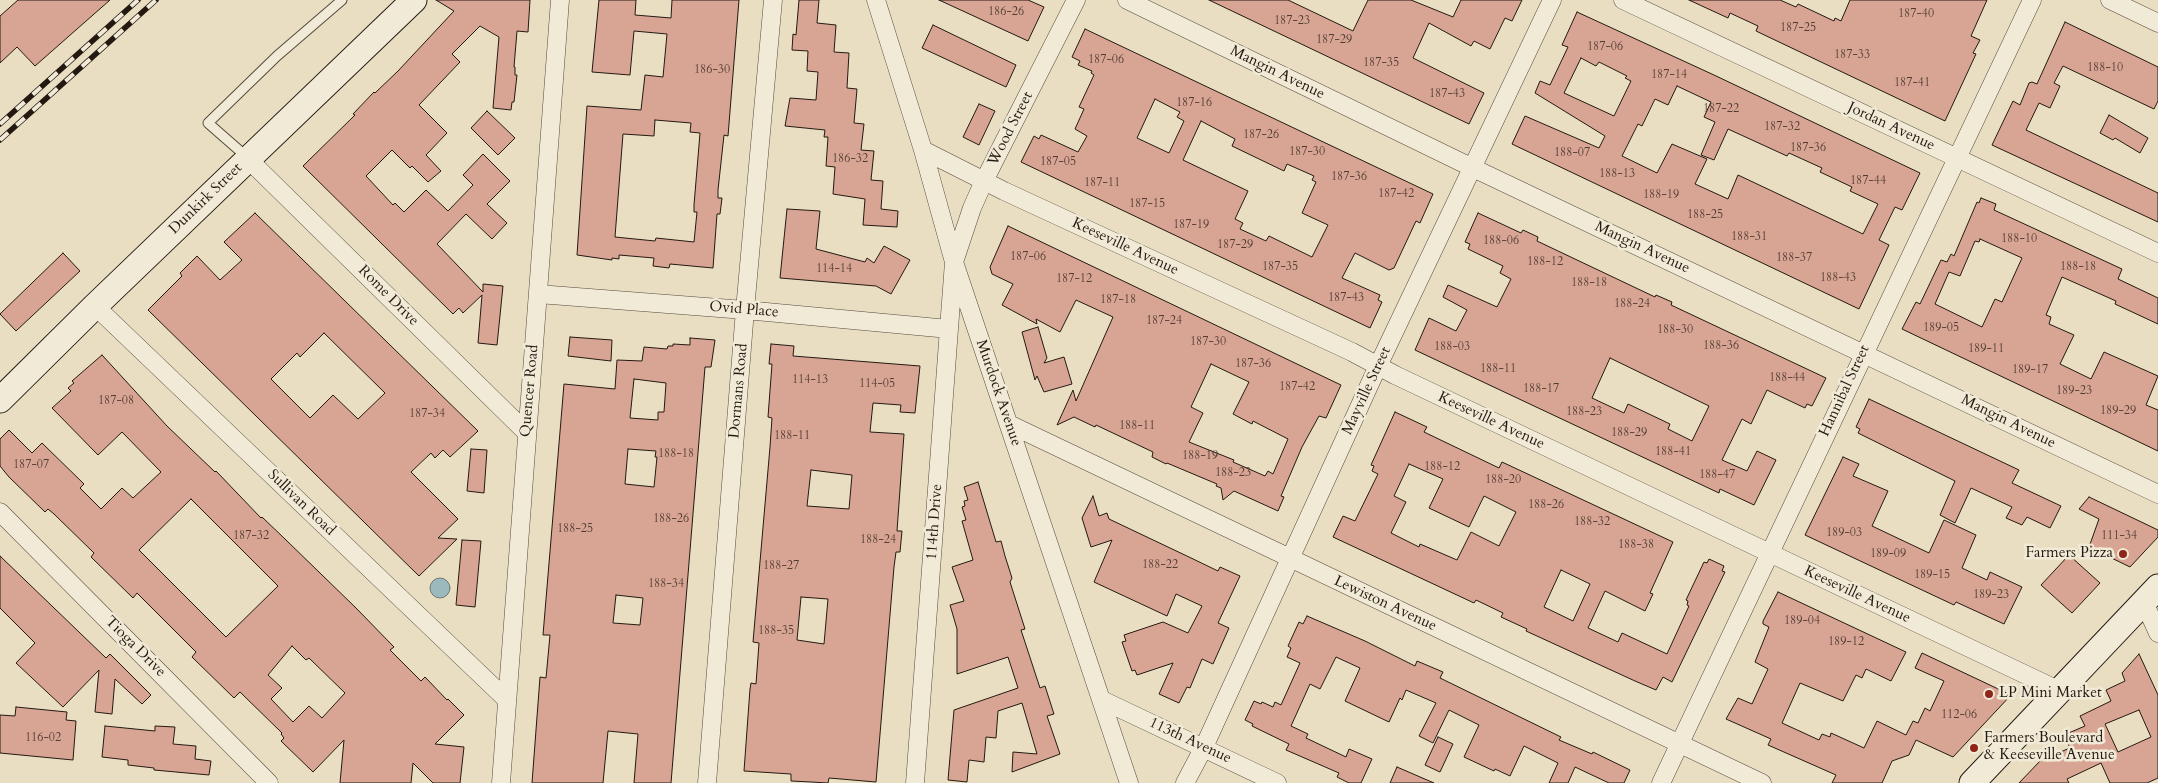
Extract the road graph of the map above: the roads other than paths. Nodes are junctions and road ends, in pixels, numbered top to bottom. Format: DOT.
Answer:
graph roads {
  1 [pos="342,0"];
  2 [pos="414,0"];
  3 [pos="560,0"];
  4 [pos="773,0"];
  5 [pos="876,0"];
  6 [pos="1076,0"];
  7 [pos="1127,0"];
  8 [pos="1552,0"];
  9 [pos="1623,0"];
  10 [pos="2032,0"];
  11 [pos="2110,0"];
  12 [pos="2158,23"];
  13 [pos="923,150"];
  14 [pos="1957,158"];
  15 [pos="248,159"];
  16 [pos="1473,168"];
  17 [pos="984,181"];
  18 [pos="2158,254"];
  19 [pos="954,262"];
  20 [pos="538,294"];
  21 [pos="94,306"];
  22 [pos="746,310"];
  23 [pos="949,329"];
  24 [pos="1864,353"];
  25 [pos="1378,366"];
  26 [pos="0,400"];
  27 [pos="1009,424"];
  28 [pos="527,433"];
  29 [pos="2158,494"];
  30 [pos="0,512"];
  31 [pos="1769,553"];
  32 [pos="1290,560"];
  33 [pos="2151,595"];
  34 [pos="2158,632"];
  35 [pos="2060,691"];
  36 [pos="508,700"];
  37 [pos="1102,700"];
  38 [pos="1680,743"];
  39 [pos="1204,747"];
  40 [pos="1983,779"];
  41 [pos="269,783"];
  42 [pos="501,783"];
  43 [pos="707,783"];
  44 [pos="915,783"];
  45 [pos="1129,783"];
  46 [pos="1186,783"];
  47 [pos="1278,783"];
  48 [pos="1661,783"];
  49 [pos="1762,783"];
  1 -- 15 [label="lane"];
  2 -- 15 [label="main road, Dunkirk Street"];
  3 -- 20 [label="street, Quencer Road"];
  4 -- 22 [label="street, Dormans Road"];
  5 -- 13 [label="street, Murdock Avenue"];
  6 -- 17 [label="street, Wood Street"];
  7 -- 16 [label="street, Mangin Avenue"];
  8 -- 16 [label="street, Mayville Street"];
  9 -- 14 [label="street, Jordan Avenue"];
  10 -- 14 [label="street, Hannibal Street"];
  11 -- 12 [label="street"];
  13 -- 17 [label="street, Keeseville Avenue"];
  13 -- 19 [label="street, Murdock Avenue"];
  14 -- 18 [label="street, Jordan Avenue"];
  14 -- 24 [label="street, Hannibal Street"];
  15 -- 21 [label="main road, Dunkirk Street"];
  15 -- 28 [label="street, Rome Drive"];
  16 -- 24 [label="street, Mangin Avenue"];
  16 -- 25 [label="street, Mayville Street"];
  17 -- 19 [label="street, Wood Street"];
  17 -- 25 [label="street, Keeseville Avenue"];
  19 -- 23 [label="street, 114th Drive"];
  19 -- 27 [label="street, Murdock Avenue"];
  20 -- 22 [label="street, Ovid Place"];
  20 -- 28 [label="street, Quencer Road"];
  21 -- 26 [label="main road, Dunkirk Street"];
  21 -- 36 [label="street, Sullivan Road"];
  22 -- 23 [label="street, Ovid Place"];
  22 -- 43 [label="street, Dormans Road"];
  23 -- 44 [label="street, 114th Drive"];
  24 -- 29 [label="street, Mangin Avenue"];
  24 -- 31 [label="street, Hannibal Street"];
  25 -- 31 [label="street, Keeseville Avenue"];
  25 -- 32 [label="street, Mayville Street"];
  27 -- 32 [label="street, Lewiston Avenue"];
  27 -- 37 [label="street, Murdock Avenue"];
  28 -- 36 [label="street, Quencer Road"];
  30 -- 41 [label="street, Tioga Drive"];
  31 -- 35 [label="street, Keeseville Avenue"];
  31 -- 38 [label="street, Hannibal Street"];
  32 -- 38 [label="street, Lewiston Avenue"];
  32 -- 39 [label="street, Mayville Street"];
  33 -- 34 [label="street"];
  33 -- 35 [label="main road"];
  35 -- 40 [label="main road"];
  36 -- 42 [label="street, Quencer Road"];
  37 -- 39 [label="street, 113th Avenue"];
  37 -- 45 [label="street, Murdock Avenue"];
  38 -- 48 [label="street, Hannibal Street"];
  38 -- 49 [label="street, Lewiston Avenue"];
  39 -- 46 [label="street, Mayville Street"];
  39 -- 47 [label="street, 113th Avenue"];
}
